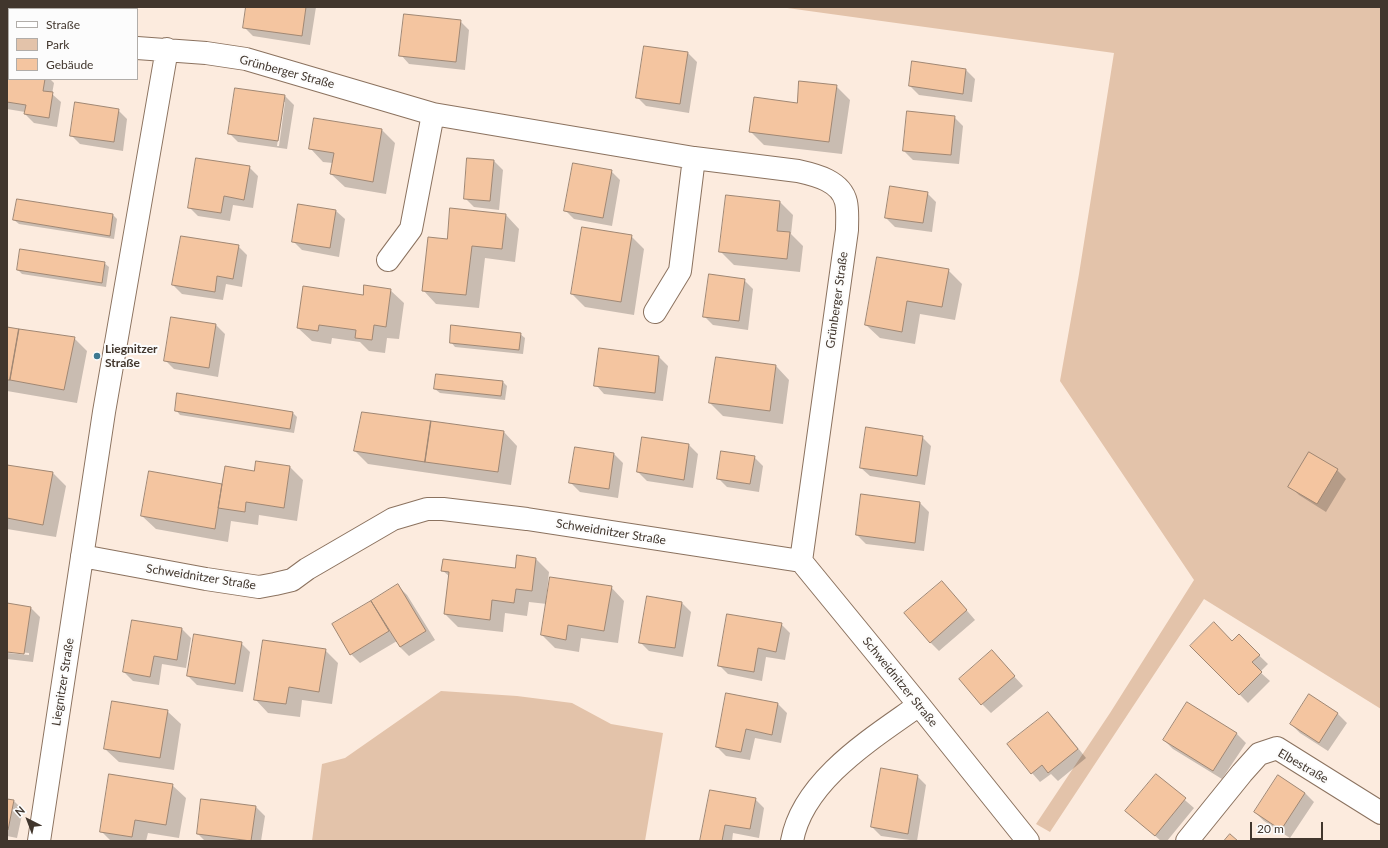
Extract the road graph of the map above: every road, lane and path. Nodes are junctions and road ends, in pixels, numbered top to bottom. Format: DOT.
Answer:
graph roads {
  1 [pos="138,48"];
  2 [pos="167,49"];
  3 [pos="433,114"];
  4 [pos="694,158"];
  5 [pos="388,260"];
  6 [pos="655,312"];
  7 [pos="82,556"];
  8 [pos="801,561"];
  9 [pos="919,705"];
  10 [pos="1381,813"];
  11 [pos="39,841"];
  12 [pos="792,841"];
  13 [pos="1028,841"];
  14 [pos="1187,841"];
  1 -- 2 [label="street, Grünberger Straße"];
  2 -- 3 [label="street, Grünberger Straße"];
  2 -- 7 [label="street, Liegnitzer Straße"];
  3 -- 4 [label="street, Grünberger Straße"];
  3 -- 5 [label="street"];
  4 -- 6 [label="street"];
  4 -- 8 [label="street, Grünberger Straße"];
  7 -- 8 [label="street, Schweidnitzer Straße"];
  7 -- 11 [label="street, Liegnitzer Straße"];
  8 -- 9 [label="street, Schweidnitzer Straße"];
  9 -- 12 [label="street"];
  9 -- 13 [label="street, Schweidnitzer Straße"];
  10 -- 14 [label="street, Elbestraße"];
}
